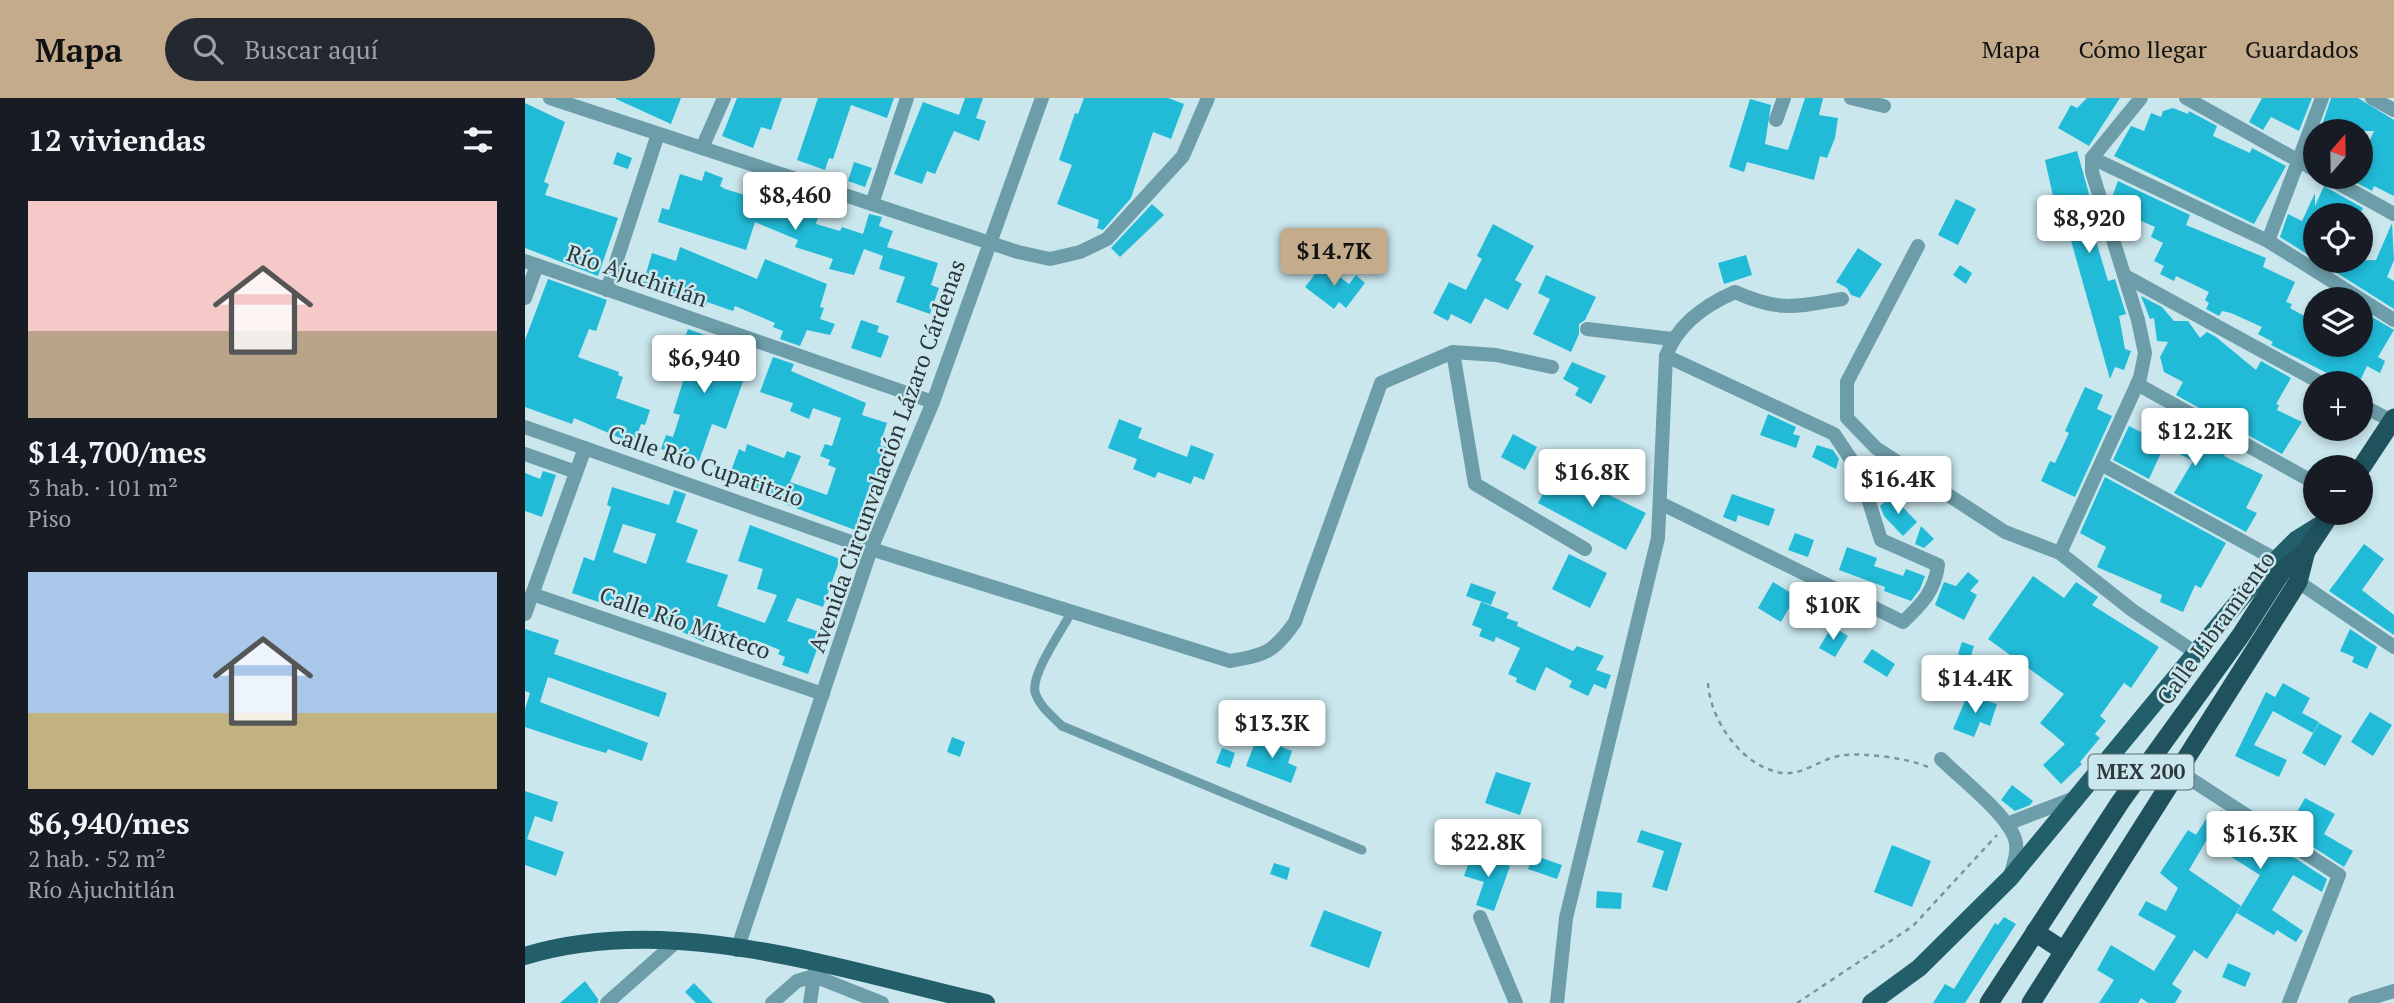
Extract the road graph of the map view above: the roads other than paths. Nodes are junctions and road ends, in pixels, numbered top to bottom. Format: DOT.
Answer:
graph roads {
  1 [pos="550,98"];
  2 [pos="724,98"];
  3 [pos="907,98"];
  4 [pos="1042,98"];
  5 [pos="1208,98"];
  6 [pos="1784,98"];
  7 [pos="1851,98"];
  8 [pos="2141,98"];
  9 [pos="2186,98"];
  10 [pos="2322,98"];
  11 [pos="2372,98"];
  12 [pos="1884,106"];
  13 [pos="2394,110"];
  14 [pos="1776,120"];
  15 [pos="657,134"];
  16 [pos="702,148"];
  17 [pos="2092,158"];
  18 [pos="2299,161"];
  19 [pos="2303,163"];
  20 [pos="2349,189"];
  21 [pos="872,204"];
  22 [pos="2394,214"];
  23 [pos="2268,241"];
  24 [pos="990,243"];
  25 [pos="1918,246"];
  26 [pos="531,263"];
  27 [pos="2125,276"];
  28 [pos="607,290"];
  29 [pos="526,293"];
  30 [pos="1842,299"];
  31 [pos="2394,320"];
  32 [pos="1587,329"];
  33 [pos="1672,339"];
  34 [pos="1453,352"];
  35 [pos="1666,356"];
  36 [pos="1552,367"];
  37 [pos="2303,373"];
  38 [pos="2137,384"];
  39 [pos="933,402"];
  40 [pos="2373,411"];
  41 [pos="2393,420"];
  42 [pos="525,427"];
  43 [pos="585,448"];
  44 [pos="525,454"];
  45 [pos="2370,455"];
  46 [pos="2103,465"];
  47 [pos="576,472"];
  48 [pos="2303,476"];
  49 [pos="1660,503"];
  50 [pos="2317,525"];
  51 [pos="2324,525"];
  52 [pos="871,549"];
  53 [pos="1585,549"];
  54 [pos="2060,553"];
  55 [pos="2285,571"];
  56 [pos="532,594"];
  57 [pos="1072,611"];
  58 [pos="525,614"];
  59 [pos="2394,647"];
  60 [pos="2196,653"];
  61 [pos="823,694"];
  62 [pos="1937,764"];
  63 [pos="2178,771"];
  64 [pos="2077,796"];
  65 [pos="2007,824"];
  66 [pos="1362,850"];
  67 [pos="2010,878"];
  68 [pos="1480,917"];
  69 [pos="2035,932"];
  70 [pos="676,942"];
  71 [pos="737,950"];
  72 [pos="2064,950"];
  73 [pos="525,956"];
  74 [pos="815,970"];
  75 [pos="2391,995"];
  76 [pos="607,1003"];
  77 [pos="772,1003"];
  78 [pos="810,1003"];
  79 [pos="882,1003"];
  80 [pos="986,1003"];
  81 [pos="1516,1003"];
  82 [pos="1557,1003"];
  83 [pos="1871,1003"];
  84 [pos="1989,1003"];
  85 [pos="2031,1003"];
  86 [pos="2289,1003"];
  87 [pos="2355,1003"];
  1 -- 15 [label="street"];
  2 -- 16 [label="street"];
  3 -- 21 [label="street"];
  4 -- 24 [label="street, Avenida Circunvalación Lázaro Cárdenas"];
  5 -- 24 [label="street"];
  6 -- 14 [label="street"];
  7 -- 12 [label="street"];
  8 -- 17 [label="street"];
  9 -- 18 [label="street"];
  10 -- 18 [label="street"];
  11 -- 13 [label="street"];
  15 -- 16 [label="street"];
  15 -- 28 [label="street"];
  16 -- 21 [label="street"];
  17 -- 23 [label="street"];
  17 -- 27 [label="street"];
  18 -- 19 [label="street"];
  18 -- 23 [label="street"];
  20 -- 22 [label="street"];
  21 -- 24 [label="street"];
  23 -- 31 [label="street"];
  24 -- 39 [label="street, Avenida Circunvalación Lázaro Cárdenas"];
  25 -- 54 [label="street"];
  26 -- 28 [label="street, Río Ajuchitlán"];
  26 -- 29 [label="street"];
  27 -- 37 [label="street"];
  27 -- 38 [label="street"];
  28 -- 39 [label="street, Río Ajuchitlán"];
  30 -- 33 [label="street"];
  32 -- 33 [label="street"];
  33 -- 35 [label="street"];
  34 -- 36 [label="street"];
  34 -- 53 [label="street"];
  34 -- 57 [label="street, Calle Río Cupatitzio"];
  35 -- 49 [label="street"];
  35 -- 49 [label="street"];
  38 -- 46 [label="street"];
  38 -- 48 [label="street"];
  39 -- 52 [label="street, Avenida Circunvalación Lázaro Cárdenas"];
  40 -- 41 [label="street"];
  41 -- 45 [label="highway"];
  42 -- 43 [label="street, Calle Río Cupatitzio"];
  43 -- 47 [label="street"];
  43 -- 52 [label="street, Calle Río Cupatitzio"];
  44 -- 47 [label="street"];
  46 -- 54 [label="street"];
  46 -- 55 [label="street"];
  47 -- 56 [label="street"];
  49 -- 82 [label="street"];
  50 -- 55 [label="main road"];
  51 -- 55 [label="highway, Calle Libramiento / MEX 200"];
  52 -- 57 [label="street, Calle Río Cupatitzio"];
  52 -- 61 [label="street, Avenida Circunvalación Lázaro Cárdenas"];
  54 -- 60 [label="street"];
  55 -- 59 [label="street"];
  55 -- 60 [label="main road"];
  55 -- 63 [label="highway, Calle Libramiento / MEX 200"];
  55 -- 69 [label="highway, Calle Libramiento / MEX 200"];
  56 -- 58 [label="street"];
  56 -- 61 [label="street, Calle Río Mixteco"];
  57 -- 66 [label="lane"];
  60 -- 64 [label="main road"];
  61 -- 71 [label="street, Avenida Circunvalación Lázaro Cárdenas"];
  62 -- 65 [label="street"];
  63 -- 72 [label="highway, Calle Libramiento / MEX 200"];
  63 -- 86 [label="street"];
  64 -- 65 [label="street"];
  64 -- 67 [label="main road"];
  65 -- 67 [label="street"];
  67 -- 83 [label="main road"];
  68 -- 81 [label="street"];
  69 -- 72 [label="highway"];
  69 -- 84 [label="highway, Calle Libramiento / MEX 200"];
  70 -- 71 [label="main road"];
  70 -- 73 [label="main road"];
  70 -- 76 [label="street"];
  71 -- 74 [label="main road"];
  72 -- 85 [label="highway, Calle Libramiento / MEX 200"];
  74 -- 77 [label="street"];
  74 -- 78 [label="street"];
  74 -- 79 [label="street"];
  74 -- 80 [label="main road"];
  75 -- 87 [label="street"];
}
